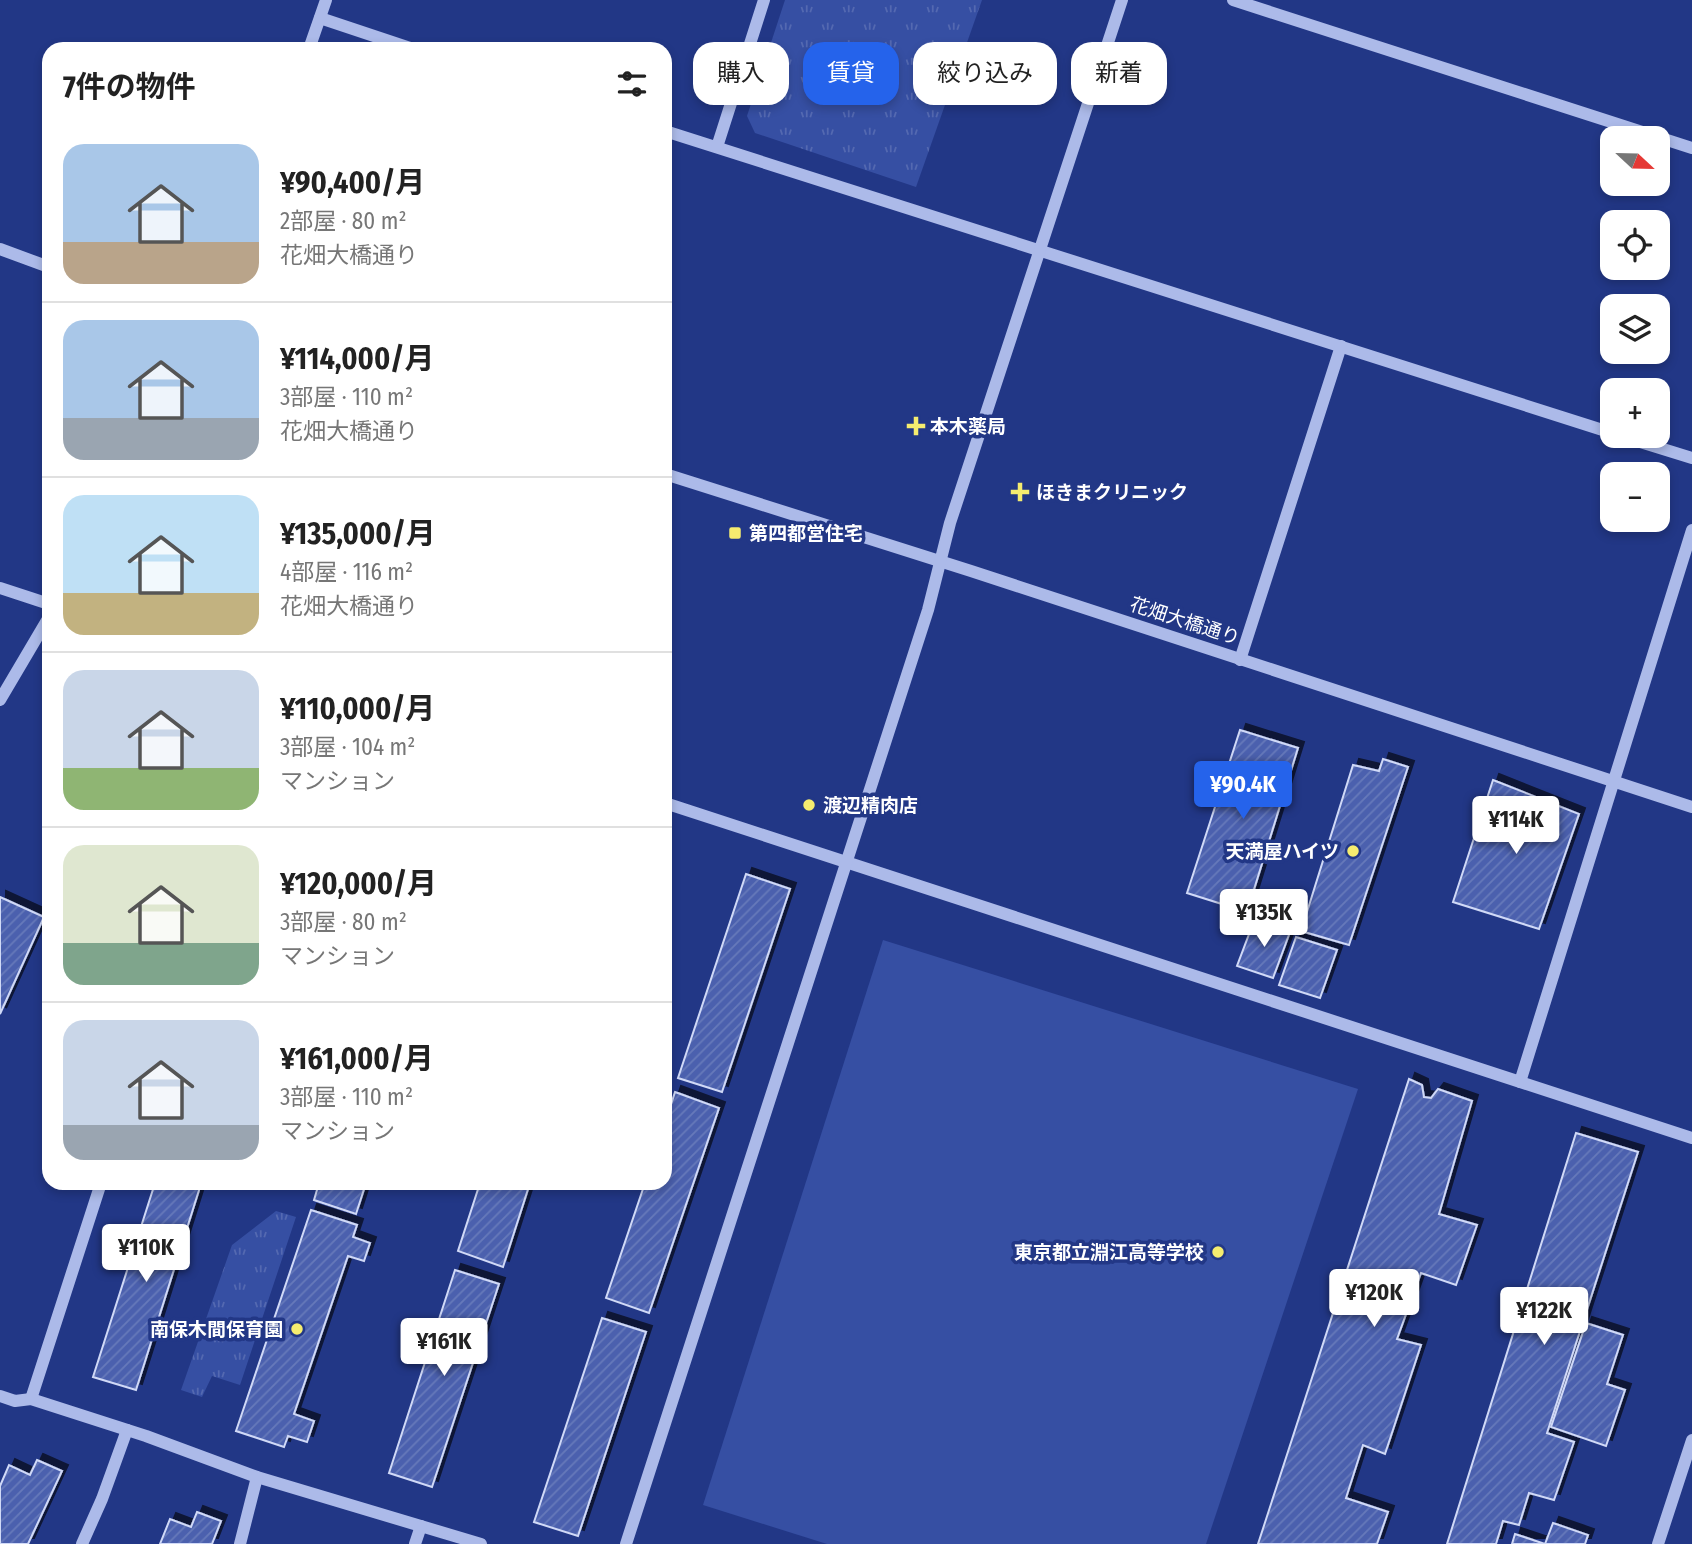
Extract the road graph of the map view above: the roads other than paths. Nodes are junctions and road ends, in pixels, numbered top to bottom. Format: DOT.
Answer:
graph roads {
  1 [pos="326,0"];
  2 [pos="764,0"];
  3 [pos="1122,0"];
  4 [pos="1233,0"];
  5 [pos="320,18"];
  6 [pos="311,42"];
  7 [pos="392,42"];
  8 [pos="672,133"];
  9 [pos="717,147"];
  10 [pos="1692,148"];
  11 [pos="0,249"];
  12 [pos="1041,252"];
  13 [pos="42,264"];
  14 [pos="1341,346"];
  15 [pos="1600,429"];
  16 [pos="1660,448"];
  17 [pos="1692,458"];
  18 [pos="672,476"];
  19 [pos="1692,530"];
  20 [pos="940,562"];
  21 [pos="0,588"];
  22 [pos="42,602"];
  23 [pos="42,629"];
  24 [pos="1240,660"];
  25 [pos="0,700"];
  26 [pos="1614,782"];
  27 [pos="672,805"];
  28 [pos="1692,807"];
  29 [pos="848,863"];
  30 [pos="1520,1082"];
  31 [pos="1692,1138"];
  32 [pos="99,1190"];
  33 [pos="0,1396"];
  34 [pos="31,1399"];
  35 [pos="127,1430"];
  36 [pos="1692,1440"];
  37 [pos="257,1477"];
  38 [pos="421,1526"];
  39 [pos="82,1544"];
  40 [pos="240,1544"];
  41 [pos="415,1544"];
  42 [pos="481,1544"];
  43 [pos="626,1544"];
  44 [pos="1658,1544"];
  1 -- 5 [label="street"];
  2 -- 9 [label="street"];
  3 -- 12 [label="street"];
  4 -- 10 [label="street"];
  5 -- 6 [label="street"];
  5 -- 7 [label="street"];
  8 -- 9 [label="street"];
  9 -- 12 [label="street"];
  11 -- 13 [label="street"];
  12 -- 14 [label="street"];
  12 -- 20 [label="street"];
  14 -- 15 [label="street"];
  14 -- 24 [label="street"];
  16 -- 17 [label="street"];
  18 -- 20 [label="street, 花畑大橋通り"];
  19 -- 26 [label="street"];
  20 -- 24 [label="street, 花畑大橋通り"];
  20 -- 29 [label="street"];
  21 -- 22 [label="street"];
  23 -- 25 [label="street"];
  24 -- 26 [label="street, 花畑大橋通り"];
  26 -- 28 [label="street, 花畑大橋通り"];
  26 -- 30 [label="street"];
  27 -- 29 [label="street"];
  29 -- 30 [label="street"];
  29 -- 43 [label="street"];
  30 -- 31 [label="street"];
  32 -- 34 [label="street"];
  33 -- 34 [label="street"];
  34 -- 35 [label="street"];
  35 -- 37 [label="street"];
  35 -- 39 [label="street"];
  36 -- 44 [label="street"];
  37 -- 38 [label="street"];
  37 -- 40 [label="street"];
  38 -- 41 [label="street"];
  38 -- 42 [label="street"];
}
